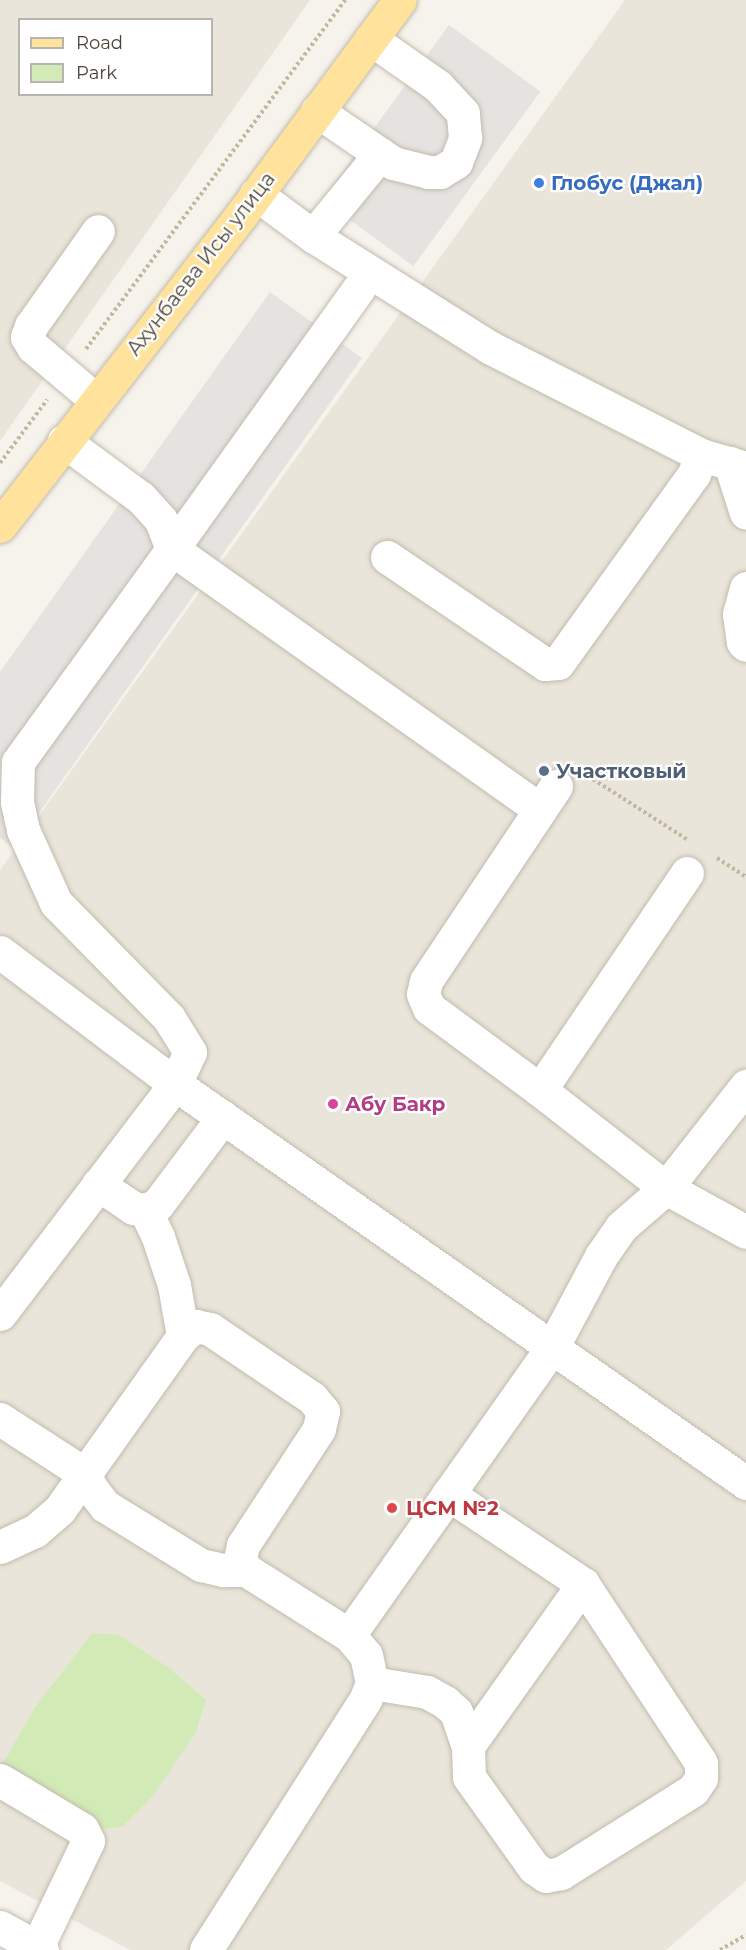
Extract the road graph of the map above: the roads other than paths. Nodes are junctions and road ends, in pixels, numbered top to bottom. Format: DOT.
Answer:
graph roads {
  1 [pos="400,0"];
  2 [pos="371,39"];
  3 [pos="317,111"];
  4 [pos="380,154"];
  5 [pos="256,194"];
  6 [pos="98,231"];
  7 [pos="313,236"];
  8 [pos="359,288"];
  9 [pos="96,400"];
  10 [pos="64,441"];
  11 [pos="725,462"];
  12 [pos="746,513"];
  13 [pos="0,526"];
  14 [pos="172,549"];
  15 [pos="387,557"];
  16 [pos="746,588"];
  17 [pos="746,645"];
  18 [pos="697,857"];
  19 [pos="0,952"];
  20 [pos="175,1084"];
  21 [pos="746,1086"];
  22 [pos="540,1090"];
  23 [pos="223,1117"];
  24 [pos="98,1184"];
  25 [pos="666,1188"];
  26 [pos="145,1210"];
  27 [pos="746,1232"];
  28 [pos="0,1314"];
  29 [pos="183,1336"];
  30 [pos="553,1346"];
  31 [pos="0,1419"];
  32 [pos="85,1474"];
  33 [pos="746,1483"];
  34 [pos="448,1494"];
  35 [pos="0,1547"];
  36 [pos="246,1570"];
  37 [pos="583,1584"];
  38 [pos="349,1635"];
  39 [pos="372,1683"];
  40 [pos="468,1746"];
  41 [pos="0,1780"];
  42 [pos="0,1927"];
  43 [pos="39,1949"];
  44 [pos="206,1950"];
  1 -- 2 [label="main road, Ахунбаева Исы улица"];
  2 -- 3 [label="main road, Ахунбаева Исы улица"];
  2 -- 4 [label="street"];
  3 -- 4 [label="street"];
  3 -- 5 [label="main road, Ахунбаева Исы улица"];
  4 -- 7 [label="street"];
  5 -- 7 [label="street"];
  5 -- 9 [label="main road, Ахунбаева Исы улица"];
  6 -- 9 [label="street"];
  7 -- 11 [label="street"];
  8 -- 14 [label="street"];
  9 -- 10 [label="main road, Ахунбаева Исы улица"];
  10 -- 13 [label="main road, Ахунбаева Исы улица"];
  10 -- 14 [label="street"];
  11 -- 12 [label="street"];
  11 -- 15 [label="street"];
  14 -- 20 [label="street"];
  14 -- 22 [label="street"];
  16 -- 17 [label="street"];
  18 -- 22 [label="street"];
  19 -- 20 [label="street"];
  20 -- 23 [label="street"];
  20 -- 24 [label="street"];
  21 -- 25 [label="street"];
  22 -- 25 [label="street"];
  23 -- 26 [label="street"];
  23 -- 30 [label="street"];
  24 -- 26 [label="street"];
  24 -- 28 [label="street"];
  25 -- 27 [label="street"];
  25 -- 30 [label="street"];
  26 -- 29 [label="street"];
  29 -- 32 [label="street"];
  29 -- 36 [label="street"];
  30 -- 33 [label="street"];
  30 -- 34 [label="street"];
  31 -- 32 [label="street"];
  32 -- 35 [label="street"];
  32 -- 36 [label="street"];
  34 -- 37 [label="street"];
  34 -- 38 [label="street"];
  36 -- 38 [label="street"];
  37 -- 40 [label="street"];
  37 -- 40 [label="street"];
  38 -- 39 [label="street"];
  39 -- 40 [label="street"];
  39 -- 44 [label="street"];
  41 -- 43 [label="street"];
  42 -- 43 [label="street"];
}
